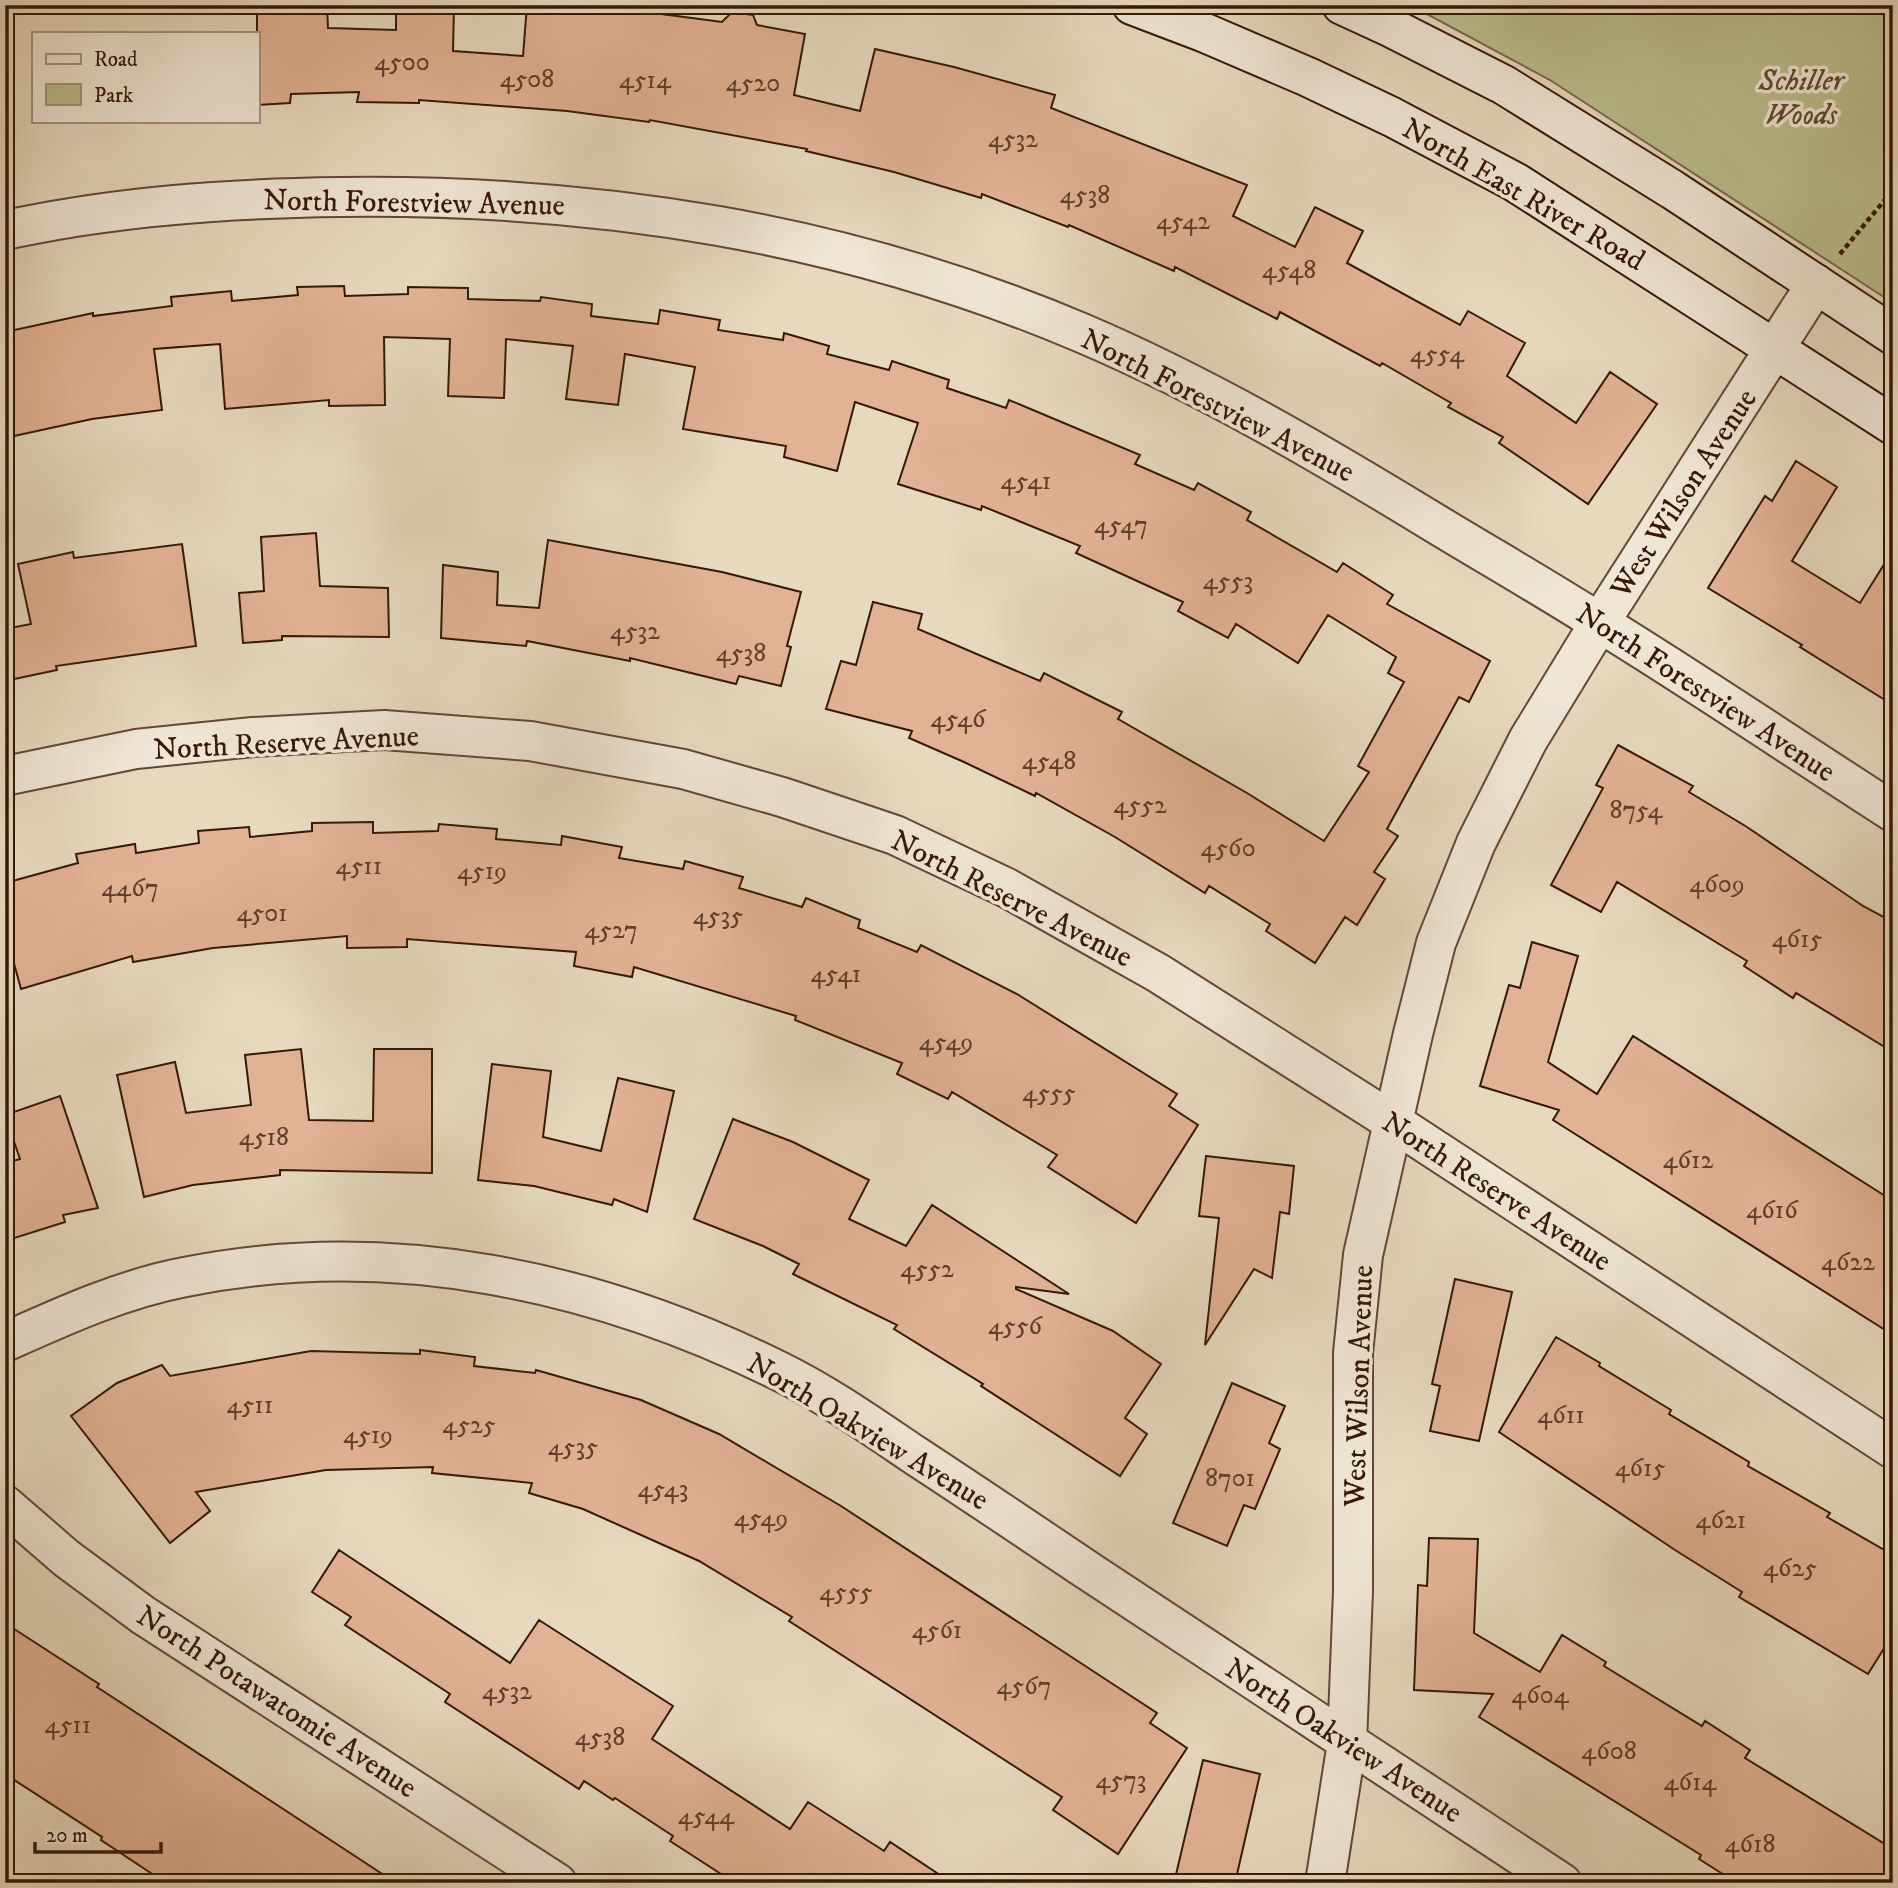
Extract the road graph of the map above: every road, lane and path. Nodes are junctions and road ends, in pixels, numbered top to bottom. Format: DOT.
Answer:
graph roads {
  1 [pos="1132,5"];
  2 [pos="1342,5"];
  3 [pos="1893,190"];
  4 [pos="5,230"];
  5 [pos="1816,285"];
  6 [pos="1893,335"];
  7 [pos="1775,348"];
  8 [pos="1893,425"];
  9 [pos="1600,622"];
  10 [pos="5,776"];
  11 [pos="1893,812"];
  12 [pos="1393,1122"];
  13 [pos="5,1342"];
  14 [pos="1893,1449"];
  15 [pos="5,1506"];
  16 [pos="1347,1743"];
  17 [pos="557,1883"];
  18 [pos="1325,1883"];
  19 [pos="1562,1883"];
  1 -- 7 [label="street, North East River Road"];
  2 -- 5 [label="street"];
  3 -- 5 [label="path"];
  4 -- 9 [label="street, North Forestview Avenue"];
  5 -- 6 [label="street"];
  5 -- 7 [label="street, West Wilson Avenue"];
  7 -- 8 [label="street, North East River Road"];
  7 -- 9 [label="street, West Wilson Avenue"];
  9 -- 11 [label="street, North Forestview Avenue"];
  9 -- 12 [label="street, West Wilson Avenue"];
  10 -- 12 [label="street, North Reserve Avenue"];
  12 -- 14 [label="street, North Reserve Avenue"];
  12 -- 16 [label="street, West Wilson Avenue"];
  13 -- 16 [label="street, North Oakview Avenue"];
  15 -- 17 [label="street, North Potawatomie Avenue"];
  16 -- 18 [label="street, West Wilson Avenue"];
  16 -- 19 [label="street, North Oakview Avenue"];
}
